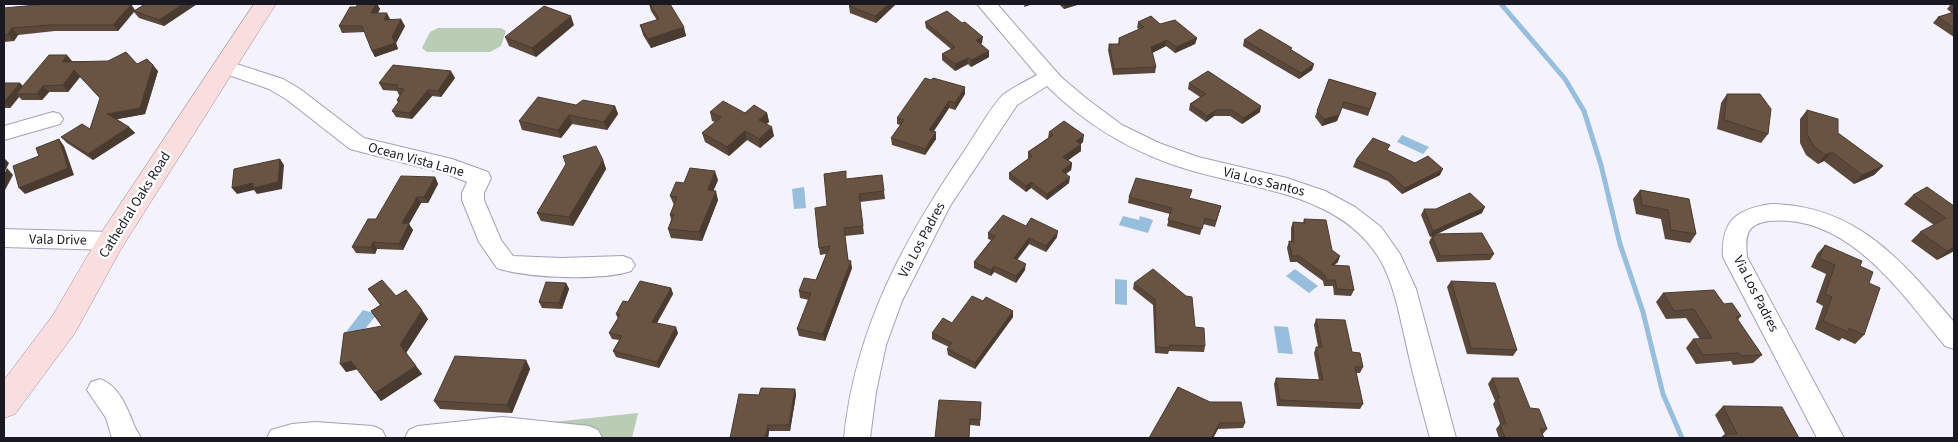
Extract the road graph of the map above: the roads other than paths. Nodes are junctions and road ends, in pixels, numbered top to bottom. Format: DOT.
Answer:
graph roads {
  1 [pos="265,4"];
  2 [pos="986,4"];
  3 [pos="224,66"];
  4 [pos="1049,76"];
  5 [pos="52,120"];
  6 [pos="4,133"];
  7 [pos="4,238"];
  8 [pos="111,241"];
  9 [pos="624,265"];
  10 [pos="1954,339"];
  11 [pos="100,390"];
  12 [pos="4,404"];
  13 [pos="128,438"];
  14 [pos="280,438"];
  15 [pos="374,438"];
  16 [pos="418,438"];
  17 [pos="589,438"];
  18 [pos="857,438"];
  19 [pos="1443,438"];
  20 [pos="1832,438"];
  1 -- 3 [label="main road, Cathedral Oaks Road"];
  2 -- 4 [label="street, Via Los Santos"];
  3 -- 8 [label="main road, Cathedral Oaks Road"];
  3 -- 9 [label="street, Ocean Vista Lane"];
  4 -- 18 [label="street, Via Los Padres"];
  4 -- 19 [label="street, Via Los Santos"];
  5 -- 6 [label="street"];
  7 -- 8 [label="street, Vala Drive"];
  8 -- 12 [label="main road, Cathedral Oaks Road"];
  10 -- 20 [label="street, Via Los Padres"];
  11 -- 13 [label="street"];
  14 -- 15 [label="street"];
  16 -- 17 [label="street"];
}
